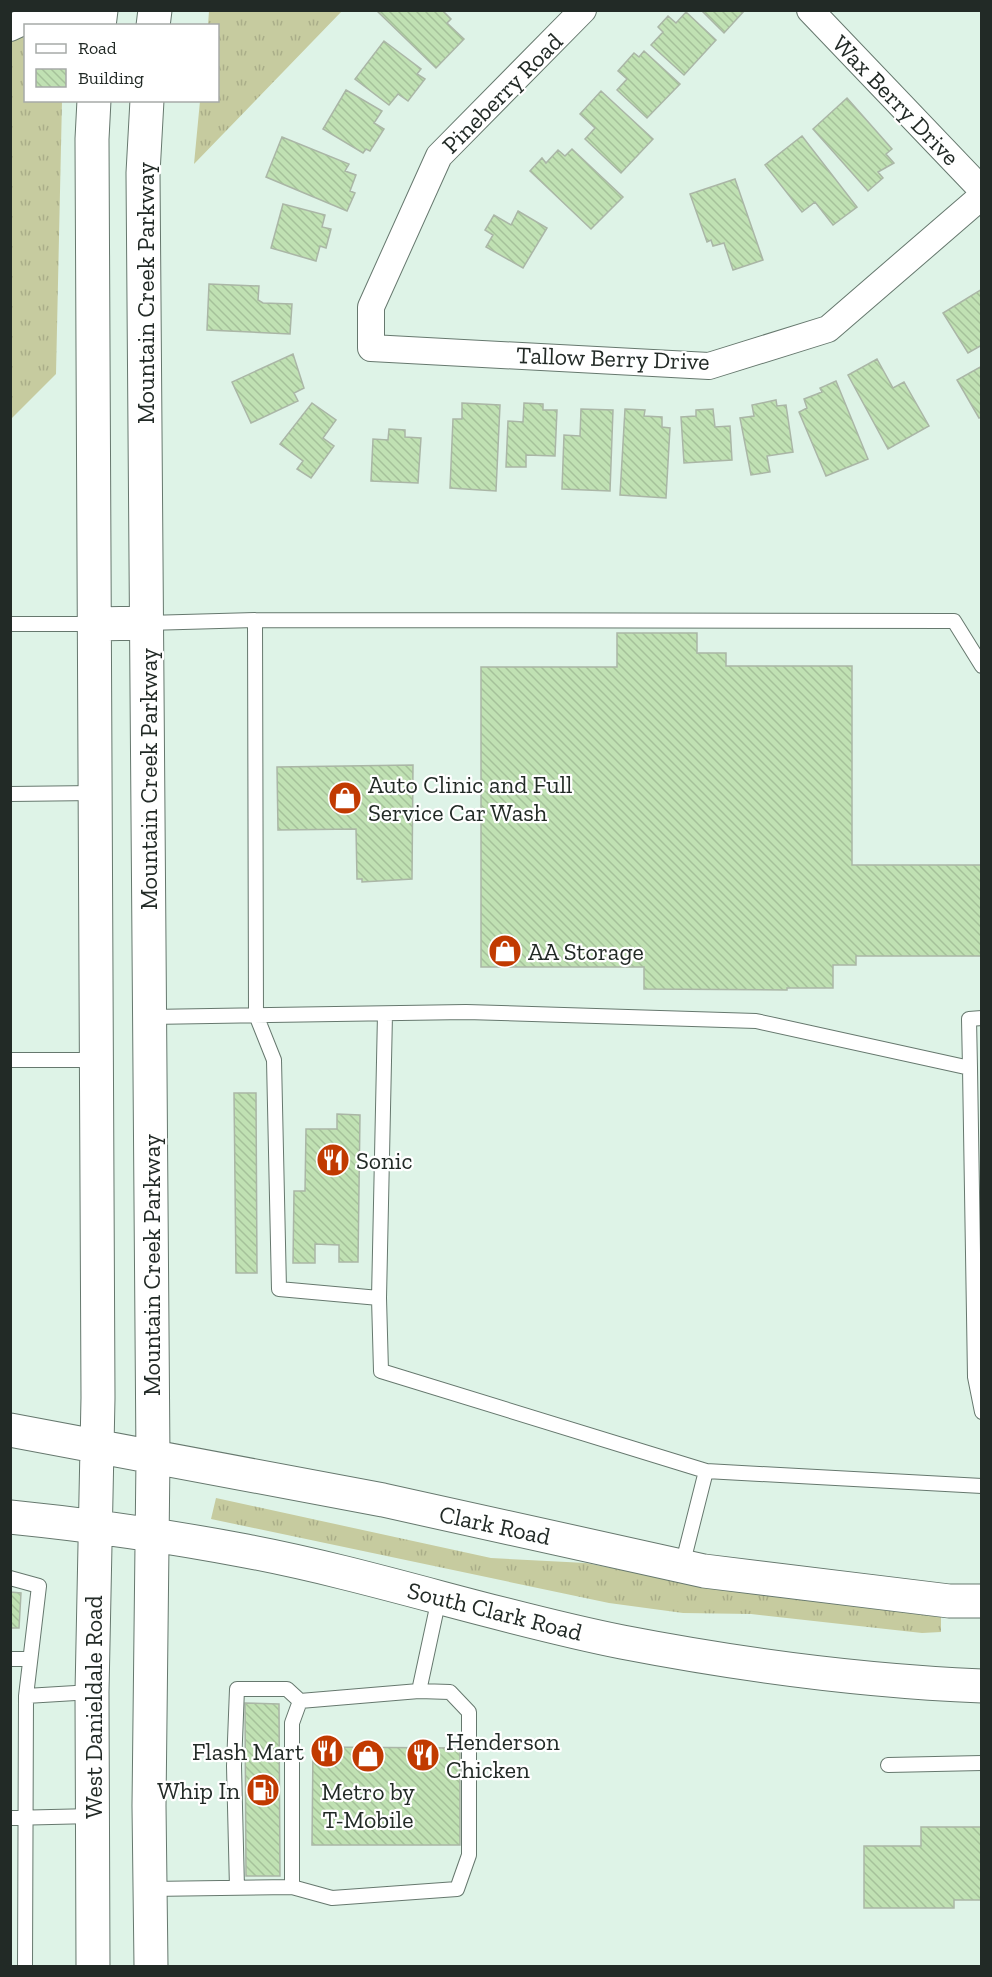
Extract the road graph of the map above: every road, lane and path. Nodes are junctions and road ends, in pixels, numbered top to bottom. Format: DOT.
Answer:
graph roads {
  1 [pos="584,10"];
  2 [pos="810,10"];
  3 [pos="69,24"];
  4 [pos="10,28"];
  5 [pos="94,102"];
  6 [pos="147,102"];
  7 [pos="981,190"];
  8 [pos="981,196"];
  9 [pos="371,348"];
  10 [pos="255,620"];
  11 [pos="147,622"];
  12 [pos="10,624"];
  13 [pos="93,624"];
  14 [pos="981,666"];
  15 [pos="95,793"];
  16 [pos="10,794"];
  17 [pos="385,1014"];
  18 [pos="256,1015"];
  19 [pos="150,1017"];
  20 [pos="981,1018"];
  21 [pos="10,1060"];
  22 [pos="97,1060"];
  23 [pos="970,1068"];
  24 [pos="379,1298"];
  25 [pos="981,1412"];
  26 [pos="10,1430"];
  27 [pos="97,1448"];
  28 [pos="153,1458"];
  29 [pos="706,1471"];
  30 [pos="981,1486"];
  31 [pos="10,1517"];
  32 [pos="96,1526"];
  33 [pos="153,1536"];
  34 [pos="682,1566"];
  35 [pos="10,1578"];
  36 [pos="439,1598"];
  37 [pos="981,1601"];
  38 [pos="10,1659"];
  39 [pos="30,1659"];
  40 [pos="981,1686"];
  41 [pos="419,1691"];
  42 [pos="92,1692"];
  43 [pos="26,1696"];
  44 [pos="300,1701"];
  45 [pos="981,1763"];
  46 [pos="888,1765"];
  47 [pos="93,1816"];
  48 [pos="10,1818"];
  49 [pos="25,1818"];
  50 [pos="292,1887"];
  51 [pos="237,1888"];
  52 [pos="150,1889"];
  53 [pos="18,1946"];
  54 [pos="25,1966"];
  55 [pos="93,1966"];
  56 [pos="151,1966"];
  1 -- 9 [label="street, Pineberry Road"];
  2 -- 7 [label="street, Wax Berry Drive"];
  3 -- 4 [label="street"];
  5 -- 13 [label="main road"];
  6 -- 11 [label="main road, Mountain Creek Parkway"];
  8 -- 9 [label="street, Tallow Berry Drive"];
  10 -- 11 [label="lane"];
  10 -- 14 [label="lane"];
  10 -- 18 [label="lane"];
  11 -- 13 [label="main road"];
  11 -- 19 [label="main road, Mountain Creek Parkway"];
  12 -- 13 [label="lane"];
  13 -- 15 [label="main road"];
  15 -- 16 [label="lane"];
  15 -- 22 [label="main road"];
  17 -- 18 [label="lane"];
  17 -- 23 [label="lane"];
  17 -- 24 [label="lane"];
  18 -- 19 [label="lane"];
  18 -- 24 [label="lane"];
  19 -- 28 [label="main road, Mountain Creek Parkway"];
  20 -- 23 [label="lane"];
  21 -- 22 [label="lane"];
  22 -- 27 [label="main road"];
  23 -- 25 [label="lane"];
  24 -- 29 [label="lane"];
  26 -- 27 [label="main road, Clark Road"];
  27 -- 28 [label="main road, Clark Road"];
  27 -- 32 [label="main road, West Danieldale Road"];
  28 -- 33 [label="main road"];
  28 -- 34 [label="main road, Clark Road"];
  29 -- 30 [label="lane"];
  29 -- 34 [label="lane"];
  31 -- 32 [label="main road, South Clark Road"];
  32 -- 33 [label="main road, South Clark Road"];
  32 -- 42 [label="main road, West Danieldale Road"];
  33 -- 36 [label="main road, South Clark Road"];
  33 -- 52 [label="main road"];
  34 -- 37 [label="main road, Clark Road"];
  35 -- 39 [label="lane"];
  36 -- 40 [label="main road, South Clark Road"];
  36 -- 41 [label="lane"];
  38 -- 39 [label="lane"];
  39 -- 43 [label="lane"];
  41 -- 44 [label="lane"];
  41 -- 50 [label="lane"];
  42 -- 43 [label="lane"];
  42 -- 47 [label="main road, West Danieldale Road"];
  43 -- 49 [label="lane"];
  44 -- 50 [label="lane"];
  44 -- 51 [label="lane"];
  45 -- 46 [label="lane"];
  47 -- 49 [label="lane"];
  47 -- 55 [label="main road, West Danieldale Road"];
  48 -- 49 [label="lane"];
  49 -- 53 [label="lane"];
  50 -- 51 [label="lane"];
  51 -- 52 [label="lane"];
  52 -- 56 [label="main road"];
  53 -- 54 [label="lane"];
}
